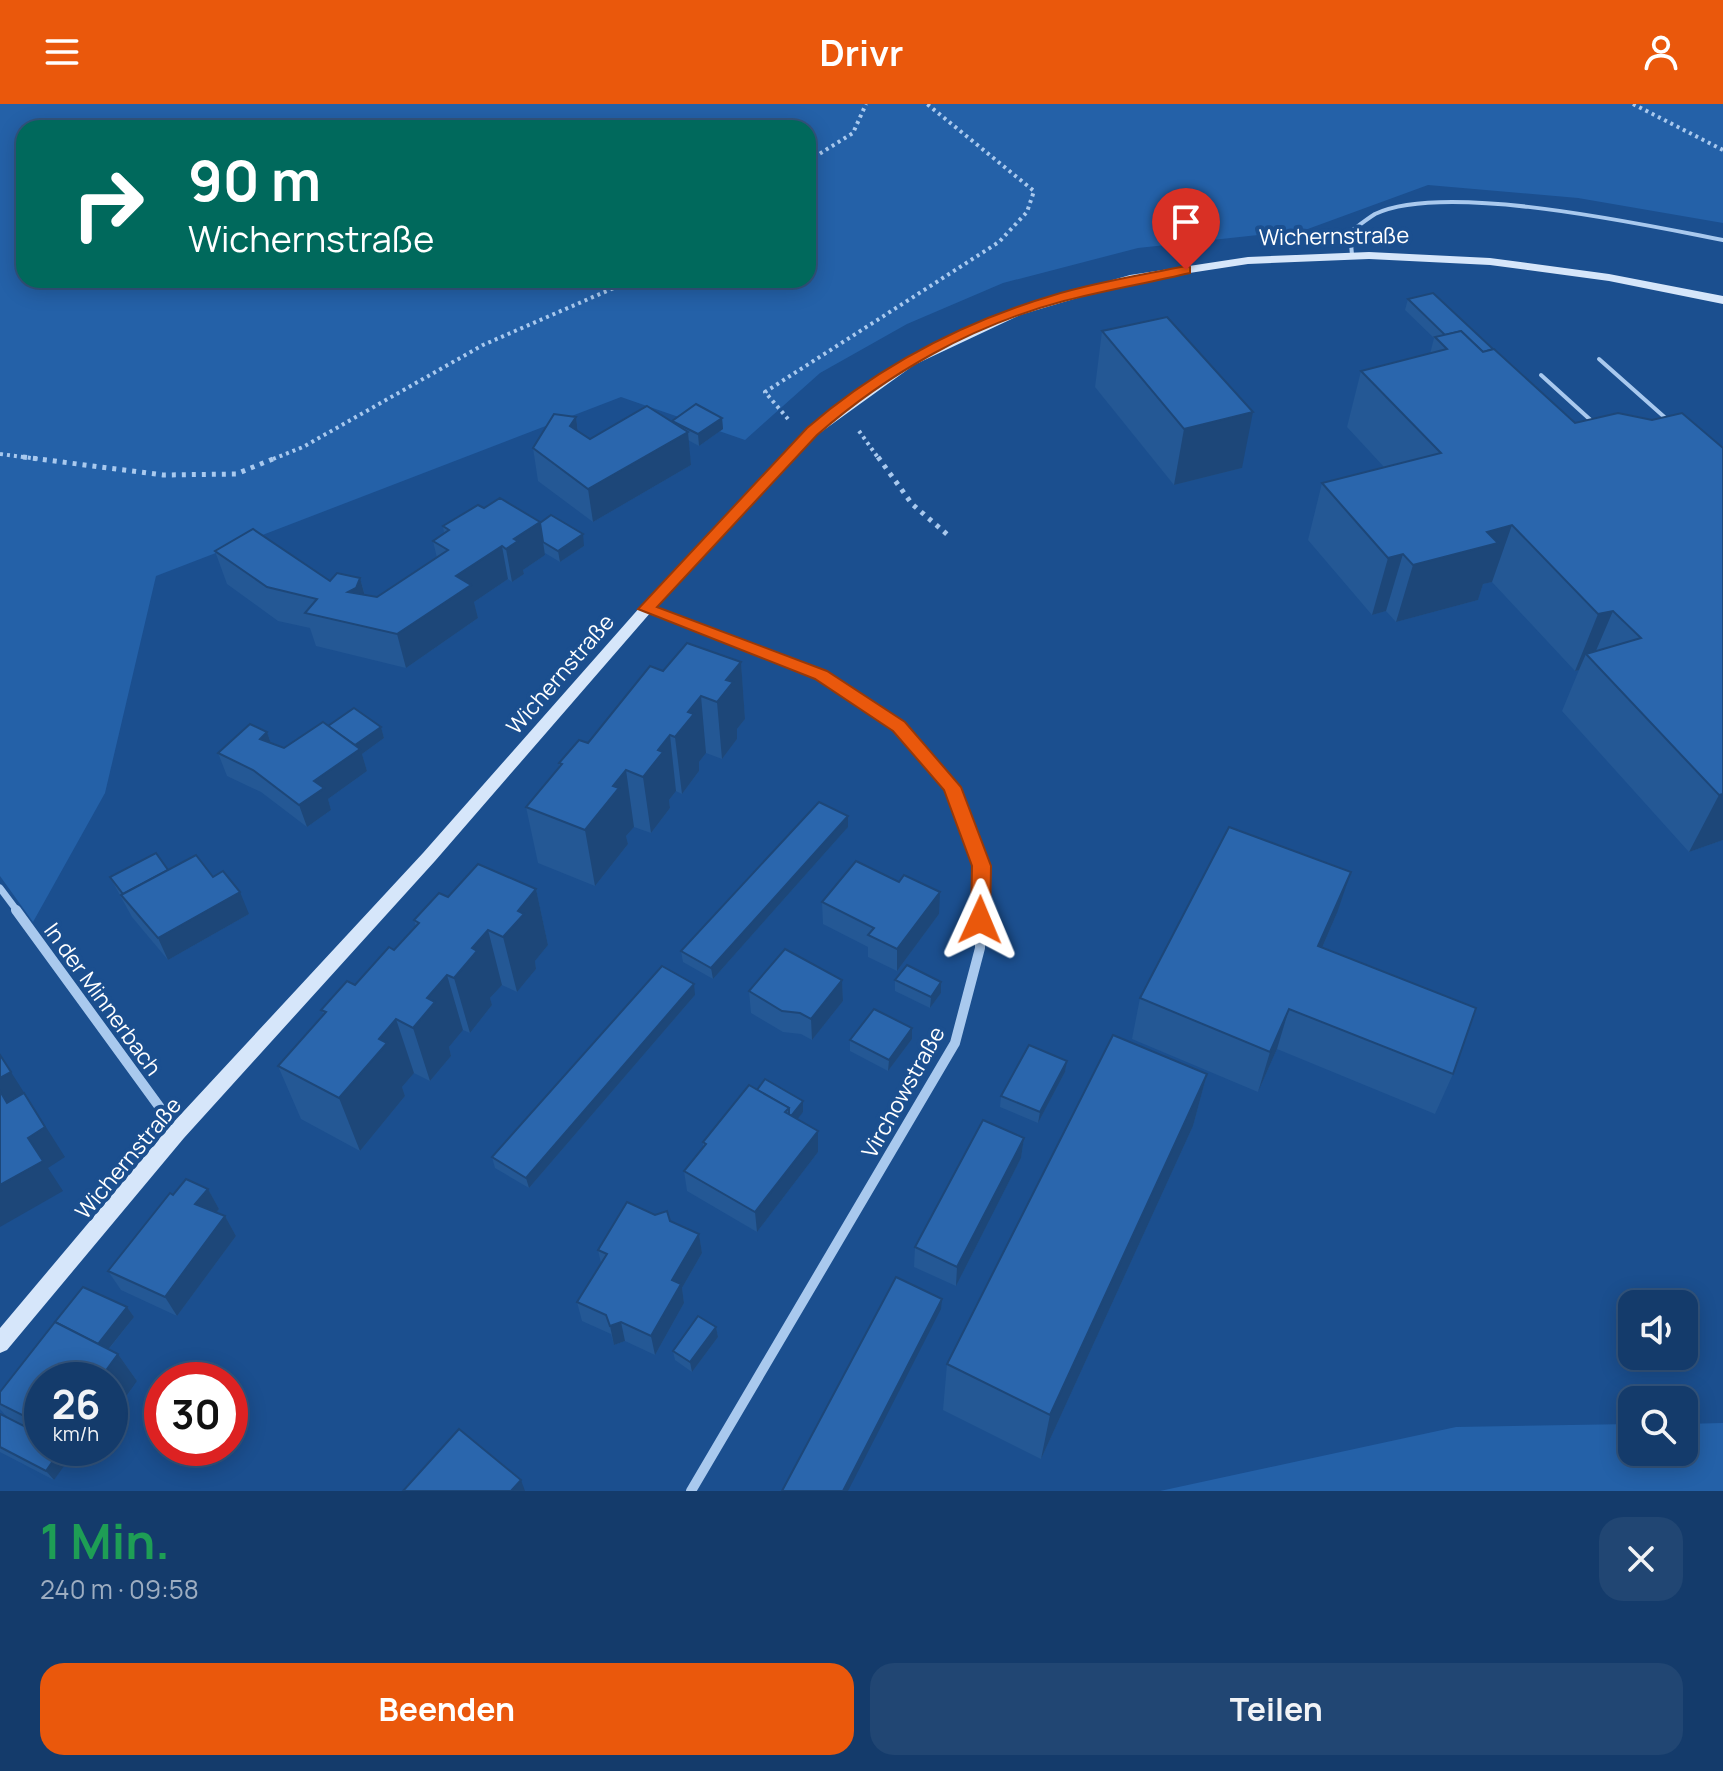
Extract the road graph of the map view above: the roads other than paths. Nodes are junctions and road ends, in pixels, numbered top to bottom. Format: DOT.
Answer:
graph roads {
  1 [pos="1723,240"];
  2 [pos="1352,255"];
  3 [pos="1723,300"];
  4 [pos="1599,359"];
  5 [pos="1541,375"];
  6 [pos="1674,425"];
  7 [pos="1603,432"];
  8 [pos="646,609"];
  9 [pos="0,888"];
  10 [pos="177,1132"];
  11 [pos="0,1343"];
  12 [pos="691,1491"];
  1 -- 2 [label="lane"];
  2 -- 3 [label="street, Wichernstraße"];
  2 -- 8 [label="street, Wichernstraße"];
  4 -- 6 [label="lane"];
  5 -- 7 [label="lane"];
  8 -- 10 [label="street, Wichernstraße"];
  8 -- 12 [label="street, Virchowstraße"];
  9 -- 10 [label="street, In der Minnerbach"];
  10 -- 11 [label="street, Wichernstraße"];
}
